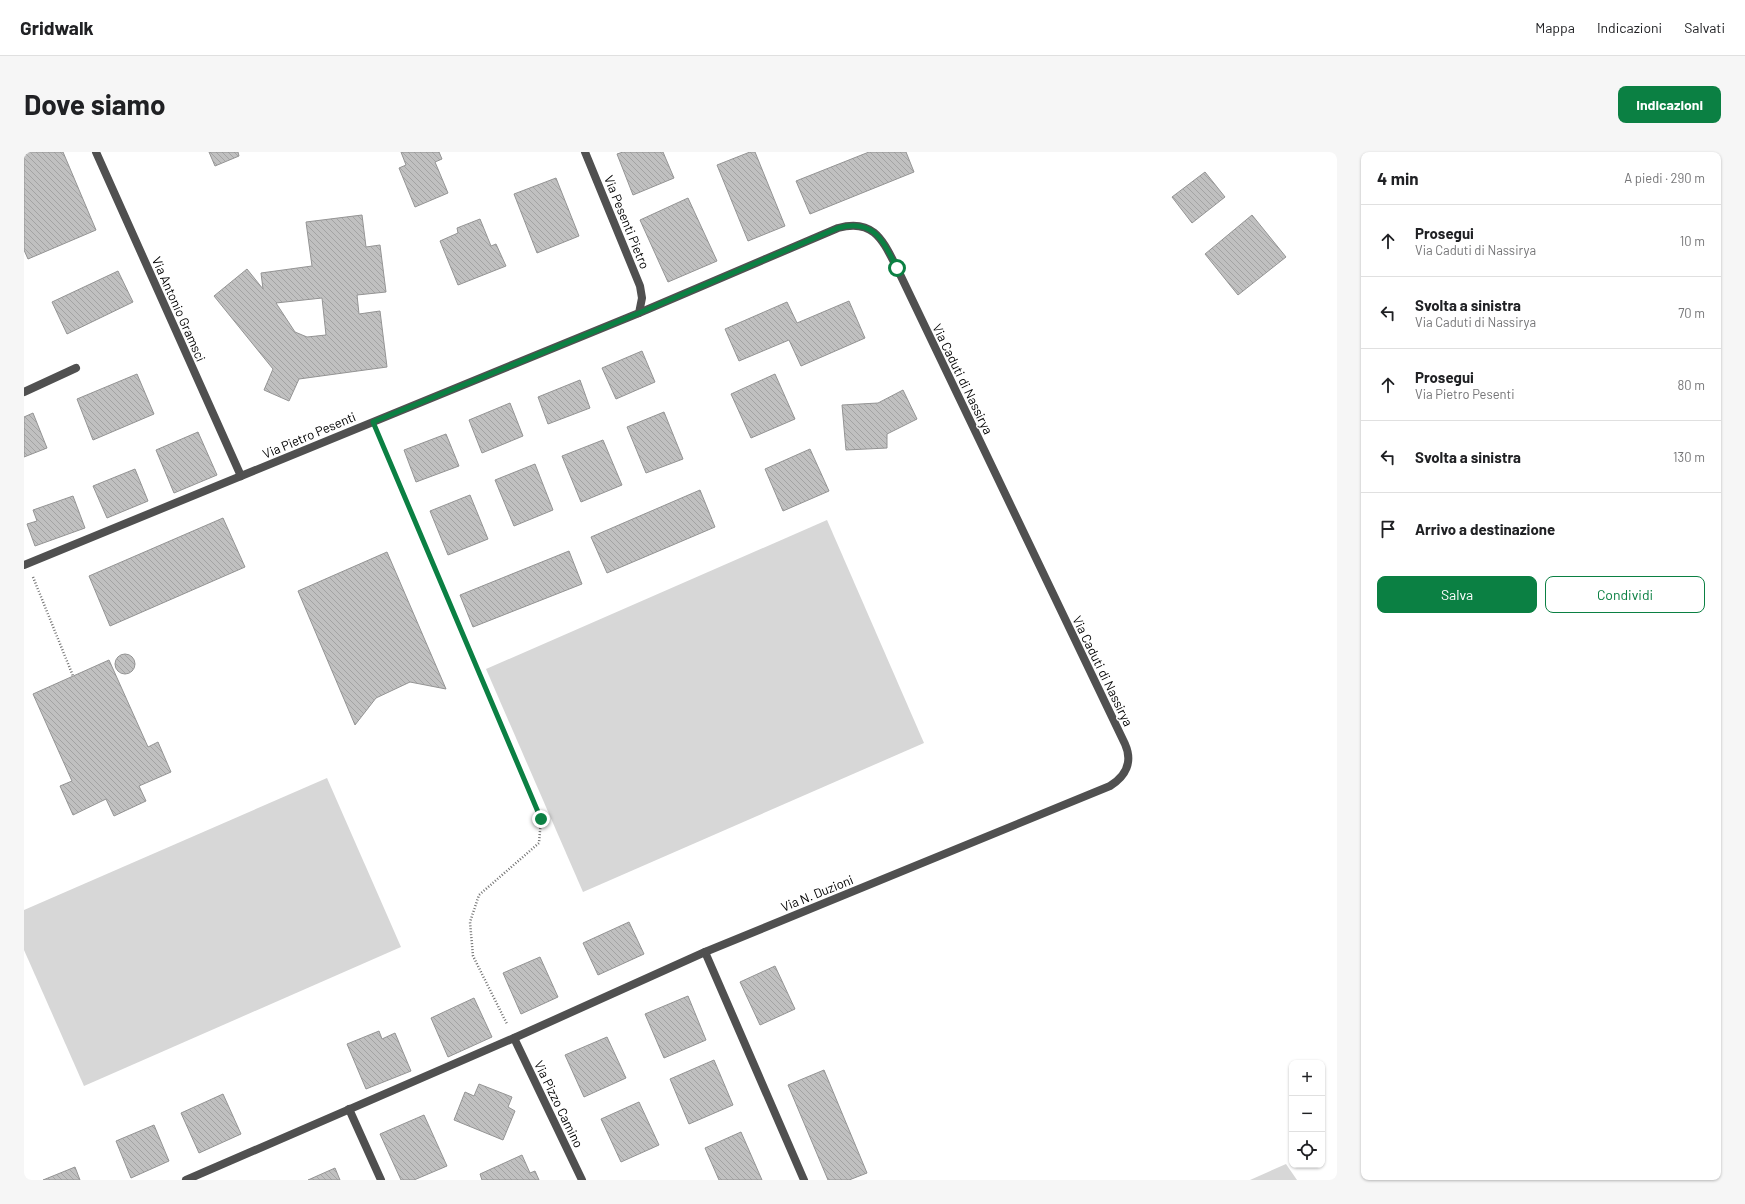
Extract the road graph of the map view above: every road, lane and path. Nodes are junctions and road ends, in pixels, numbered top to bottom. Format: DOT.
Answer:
graph roads {
  1 [pos="96,152"];
  2 [pos="585,152"];
  3 [pos="639,313"];
  4 [pos="76,368"];
  5 [pos="24,392"];
  6 [pos="373,422"];
  7 [pos="241,476"];
  8 [pos="26,565"];
  9 [pos="73,676"];
  10 [pos="1127,770"];
  11 [pos="705,952"];
  12 [pos="514,1038"];
  13 [pos="349,1109"];
  14 [pos="186,1180"];
  15 [pos="381,1180"];
  16 [pos="582,1180"];
  17 [pos="804,1180"];
  1 -- 7 [label="street, Via Antonio Gramsci"];
  2 -- 3 [label="street, Via Pesenti Pietro"];
  3 -- 6 [label="street, Via Pietro Pesenti"];
  3 -- 10 [label="street, Via Caduti di Nassirya"];
  4 -- 5 [label="street"];
  6 -- 7 [label="street, Via Pietro Pesenti"];
  6 -- 12 [label="path"];
  7 -- 8 [label="street, Via Pietro Pesenti"];
  8 -- 9 [label="path"];
  10 -- 11 [label="street, Via N. Duzioni"];
  11 -- 12 [label="street, Via N. Duzioni"];
  11 -- 17 [label="street"];
  12 -- 13 [label="street, Via N. Duzioni"];
  12 -- 16 [label="street, Via Pizzo Camino"];
  13 -- 14 [label="street, Via N. Duzioni"];
  13 -- 15 [label="street"];
}
